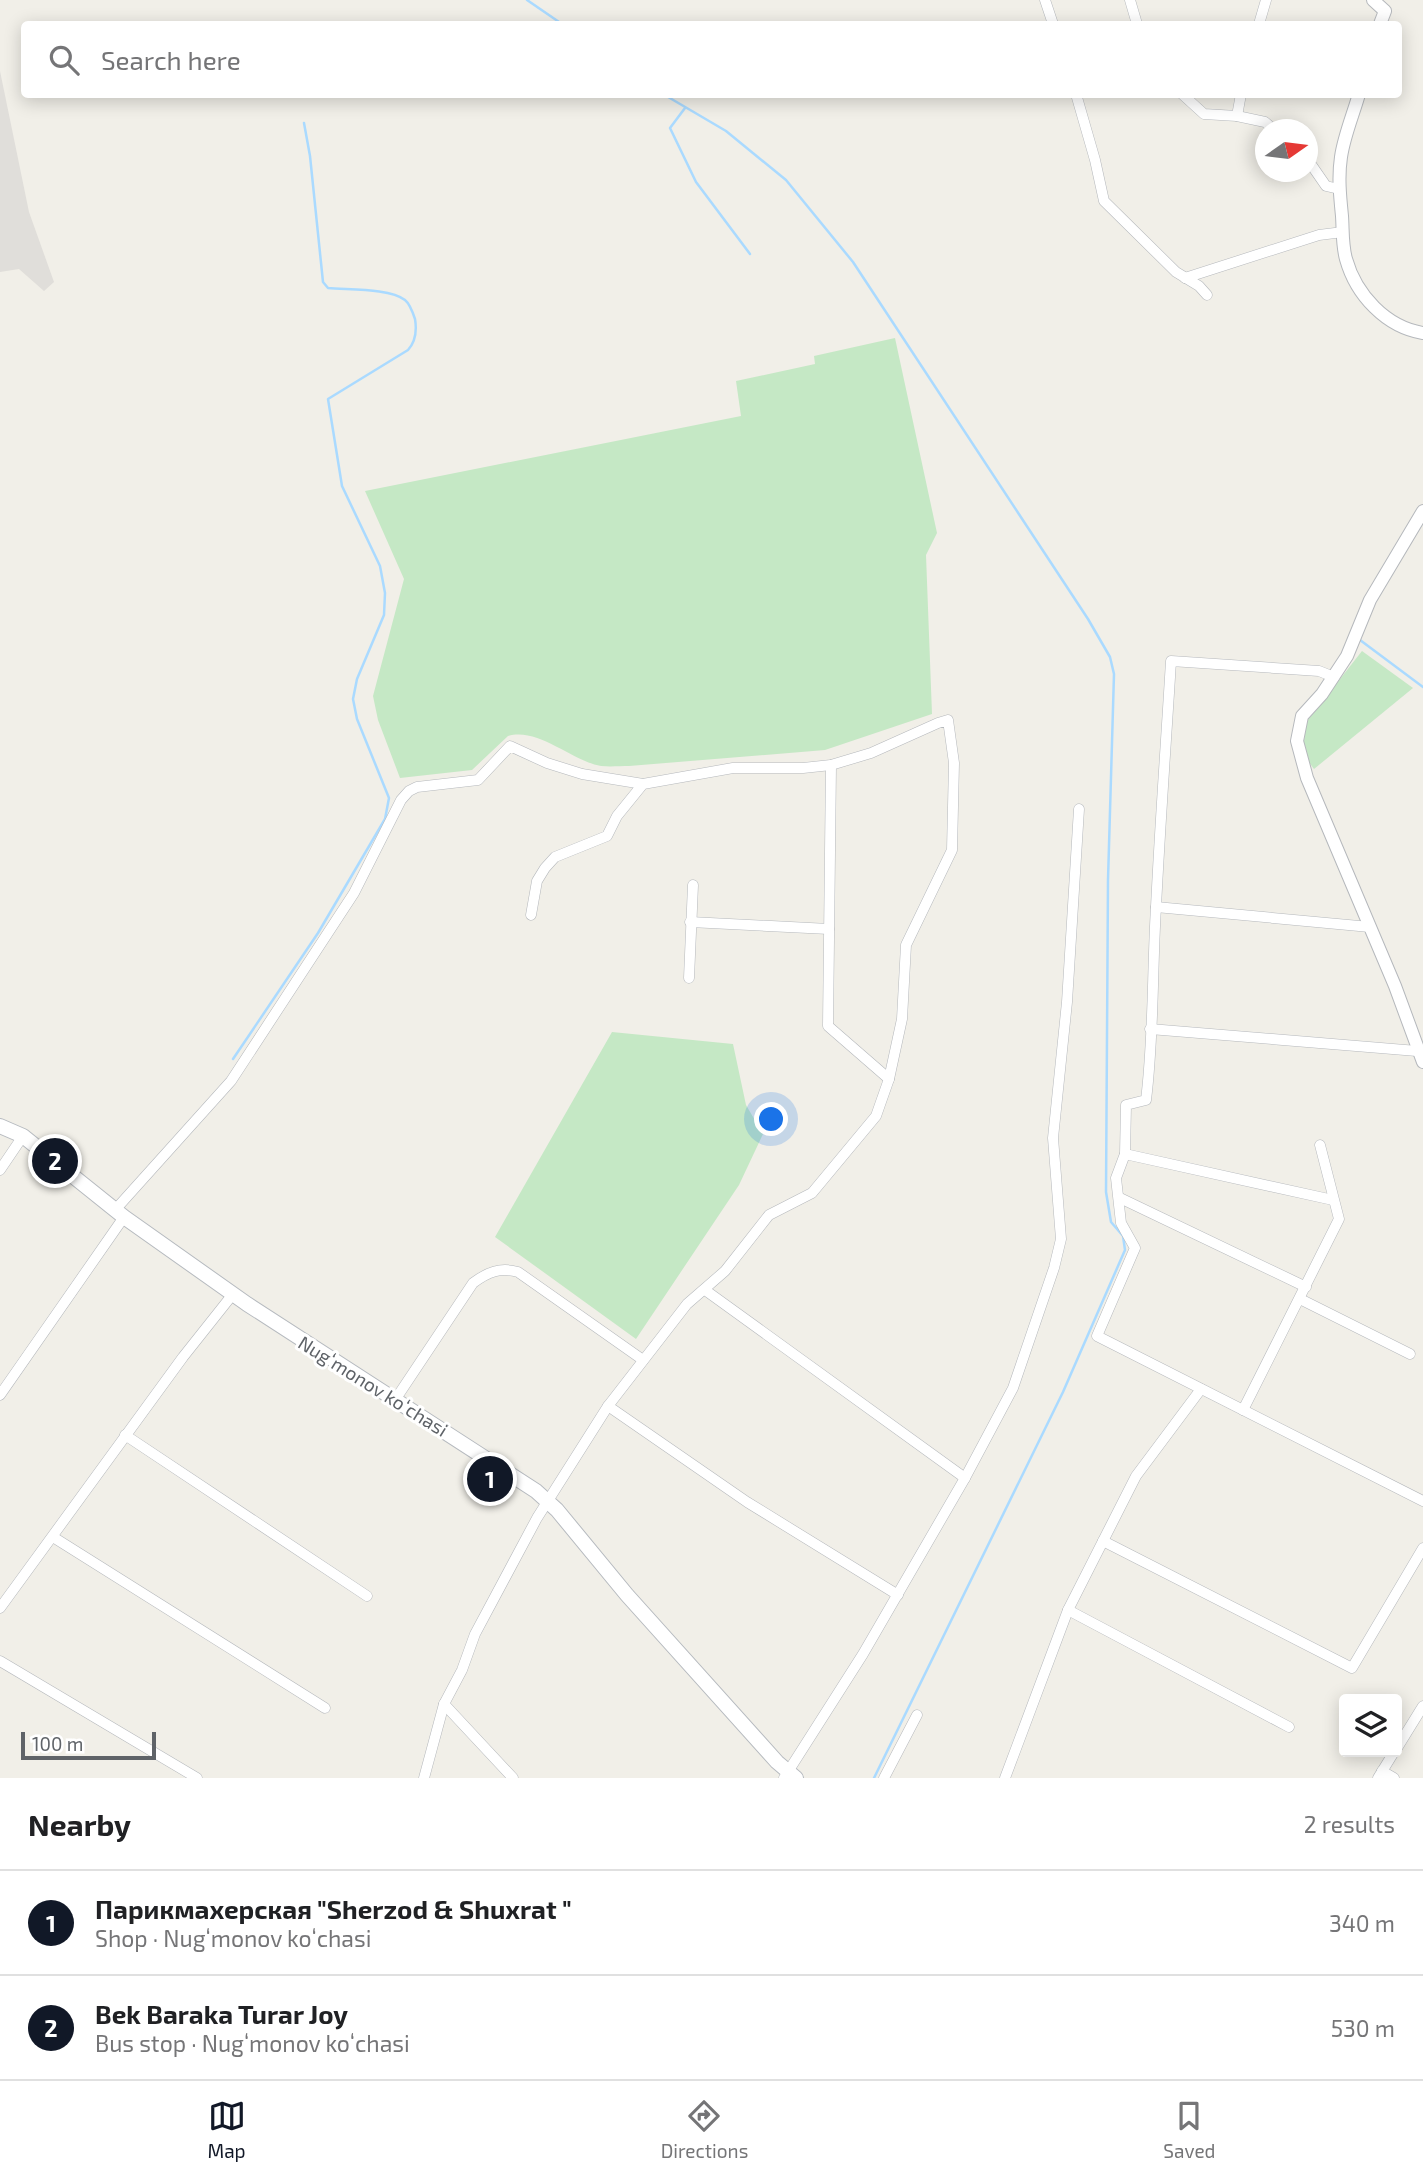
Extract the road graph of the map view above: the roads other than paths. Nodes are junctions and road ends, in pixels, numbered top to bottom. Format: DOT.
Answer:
graph roads {
  1 [pos="1045,0"];
  2 [pos="1130,0"];
  3 [pos="1266,0"];
  4 [pos="1373,0"];
  5 [pos="1387,5"];
  6 [pos="1052,21"];
  7 [pos="1136,21"];
  8 [pos="1260,21"];
  9 [pos="1077,98"];
  10 [pos="1186,98"];
  11 [pos="1240,98"];
  12 [pos="1358,98"];
  13 [pos="1237,116"];
  14 [pos="1255,120"];
  15 [pos="1318,175"];
  16 [pos="1339,189"];
  17 [pos="1343,232"];
  18 [pos="1185,278"];
  19 [pos="1207,295"];
  20 [pos="1423,333"];
  21 [pos="1423,511"];
  22 [pos="1334,677"];
  23 [pos="831,765"];
  24 [pos="643,784"];
  25 [pos="1079,809"];
  26 [pos="693,885"];
  27 [pos="1156,907"];
  28 [pos="531,915"];
  29 [pos="690,922"];
  30 [pos="1370,927"];
  31 [pos="829,929"];
  32 [pos="689,978"];
  33 [pos="1150,1029"];
  34 [pos="1420,1056"];
  35 [pos="889,1079"];
  36 [pos="0,1126"];
  37 [pos="23,1136"];
  38 [pos="1320,1145"];
  39 [pos="1125,1154"];
  40 [pos="0,1170"];
  41 [pos="1120,1198"];
  42 [pos="1333,1199"];
  43 [pos="120,1213"];
  44 [pos="1306,1287"];
  45 [pos="705,1290"];
  46 [pos="233,1294"];
  47 [pos="1300,1299"];
  48 [pos="1410,1354"];
  49 [pos="643,1360"];
  50 [pos="1201,1389"];
  51 [pos="0,1395"];
  52 [pos="394,1400"];
  53 [pos="608,1406"];
  54 [pos="1243,1410"];
  55 [pos="125,1435"];
  56 [pos="965,1478"];
  57 [pos="547,1501"];
  58 [pos="1423,1502"];
  59 [pos="53,1537"];
  60 [pos="1103,1541"];
  61 [pos="1423,1548"];
  62 [pos="367,1595"];
  63 [pos="898,1595"];
  64 [pos="0,1608"];
  65 [pos="1068,1610"];
  66 [pos="0,1661"];
  67 [pos="444,1704"];
  68 [pos="1423,1706"];
  69 [pos="326,1708"];
  70 [pos="917,1715"];
  71 [pos="1289,1727"];
  72 [pos="1402,1739"];
  73 [pos="1391,1757"];
  74 [pos="1380,1775"];
  75 [pos="789,1776"];
  76 [pos="197,1778"];
  77 [pos="424,1778"];
  78 [pos="513,1778"];
  79 [pos="884,1778"];
  80 [pos="1005,1778"];
  81 [pos="1394,1778"];
  1 -- 6 [label="street"];
  2 -- 7 [label="street"];
  3 -- 8 [label="street"];
  4 -- 5 [label="street"];
  9 -- 18 [label="street"];
  10 -- 13 [label="street"];
  11 -- 13 [label="street"];
  12 -- 16 [label="street"];
  13 -- 14 [label="street"];
  15 -- 16 [label="street"];
  16 -- 17 [label="street"];
  17 -- 18 [label="street"];
  17 -- 20 [label="street"];
  18 -- 19 [label="street"];
  21 -- 22 [label="street"];
  22 -- 27 [label="street"];
  22 -- 30 [label="street"];
  23 -- 24 [label="street"];
  23 -- 31 [label="street"];
  23 -- 35 [label="street"];
  24 -- 28 [label="street"];
  24 -- 43 [label="street"];
  25 -- 56 [label="street"];
  26 -- 29 [label="street"];
  27 -- 30 [label="street"];
  27 -- 33 [label="street"];
  29 -- 31 [label="street"];
  29 -- 32 [label="street"];
  30 -- 34 [label="street"];
  31 -- 35 [label="street"];
  33 -- 34 [label="street"];
  33 -- 39 [label="street"];
  35 -- 45 [label="street"];
  36 -- 37 [label="main road, Nugʻmonov koʻchasi"];
  37 -- 40 [label="street"];
  37 -- 43 [label="main road, Nugʻmonov koʻchasi"];
  38 -- 42 [label="street"];
  39 -- 41 [label="street"];
  39 -- 42 [label="street"];
  41 -- 44 [label="street"];
  41 -- 50 [label="street"];
  42 -- 44 [label="street"];
  43 -- 46 [label="main road, Nugʻmonov koʻchasi"];
  43 -- 51 [label="street"];
  44 -- 47 [label="street"];
  45 -- 49 [label="street"];
  45 -- 56 [label="street"];
  46 -- 52 [label="main road, Nugʻmonov koʻchasi"];
  46 -- 55 [label="street"];
  47 -- 48 [label="street"];
  47 -- 54 [label="street"];
  49 -- 52 [label="street"];
  49 -- 53 [label="street"];
  50 -- 54 [label="street"];
  50 -- 60 [label="street"];
  52 -- 57 [label="main road, Nugʻmonov koʻchasi"];
  53 -- 57 [label="street"];
  53 -- 63 [label="street"];
  54 -- 58 [label="street"];
  55 -- 59 [label="street"];
  55 -- 62 [label="street"];
  56 -- 63 [label="street"];
  57 -- 67 [label="street"];
  57 -- 75 [label="main road, Nugʻmonov koʻchasi"];
  59 -- 64 [label="street"];
  59 -- 69 [label="street"];
  60 -- 61 [label="street"];
  60 -- 65 [label="street"];
  63 -- 75 [label="street"];
  65 -- 71 [label="street"];
  65 -- 80 [label="street"];
  66 -- 76 [label="street"];
  67 -- 77 [label="street"];
  67 -- 78 [label="street"];
  68 -- 72 [label="street"];
  70 -- 79 [label="street"];
  73 -- 74 [label="street"];
  74 -- 81 [label="street"];
}
